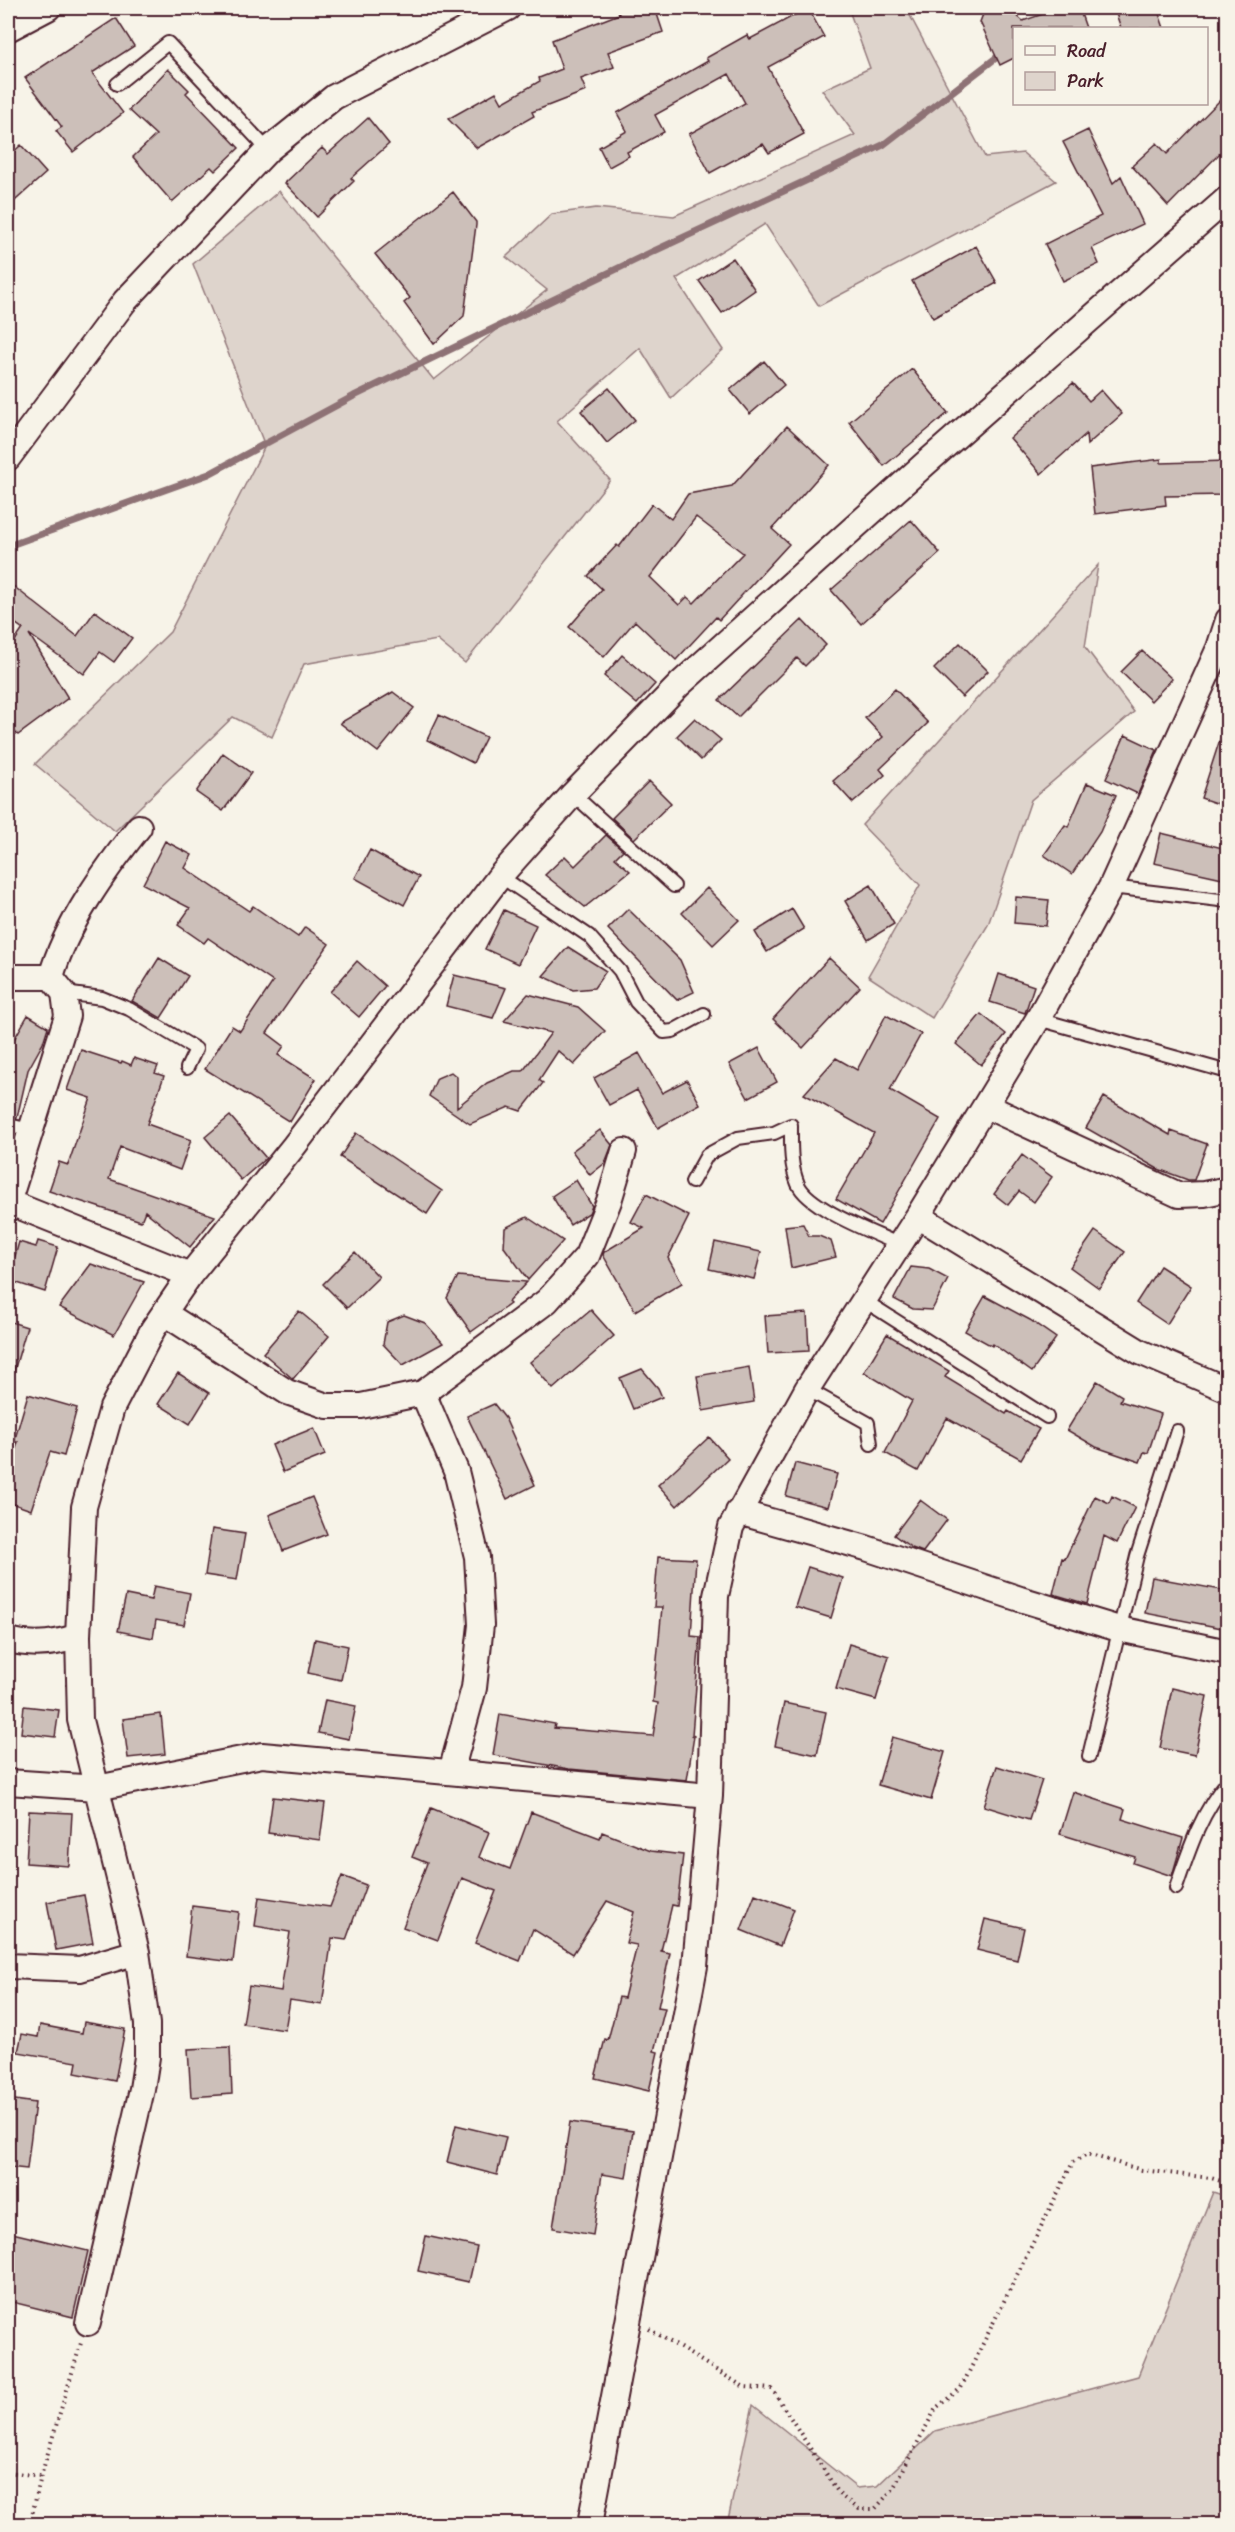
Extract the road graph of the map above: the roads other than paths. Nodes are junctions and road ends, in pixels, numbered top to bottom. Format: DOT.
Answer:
graph roads {
  1 [pos="48,8"];
  2 [pos="508,8"];
  3 [pos="8,28"];
  4 [pos="117,84"];
  5 [pos="268,150"];
  6 [pos="1227,198"];
  7 [pos="8,458"];
  8 [pos="1227,620"];
  9 [pos="1223,650"];
  10 [pos="573,794"];
  11 [pos="139,828"];
  12 [pos="500,876"];
  13 [pos="674,886"];
  14 [pos="1110,887"];
  15 [pos="1227,901"];
  16 [pos="8,977"];
  17 [pos="58,985"];
  18 [pos="704,1014"];
  19 [pos="1038,1019"];
  20 [pos="187,1068"];
  21 [pos="1227,1072"];
  22 [pos="986,1106"];
  23 [pos="8,1125"];
  24 [pos="32,1130"];
  25 [pos="624,1151"];
  26 [pos="692,1182"];
  27 [pos="1227,1189"];
  28 [pos="8,1203"];
  29 [pos="918,1216"];
  30 [pos="900,1245"];
  31 [pos="190,1275"];
  32 [pos="865,1301"];
  33 [pos="164,1313"];
  34 [pos="807,1389"];
  35 [pos="1227,1390"];
  36 [pos="423,1393"];
  37 [pos="1047,1417"];
  38 [pos="1177,1431"];
  39 [pos="871,1444"];
  40 [pos="738,1512"];
  41 [pos="1119,1629"];
  42 [pos="78,1636"];
  43 [pos="8,1640"];
  44 [pos="1227,1652"];
  45 [pos="1089,1756"];
  46 [pos="451,1772"];
  47 [pos="1227,1781"];
  48 [pos="8,1782"];
  49 [pos="97,1788"];
  50 [pos="710,1796"];
  51 [pos="1176,1888"];
  52 [pos="137,1952"];
  53 [pos="8,1966"];
  54 [pos="88,2323"];
  55 [pos="590,2524"];
  1 -- 3 [label="street"];
  2 -- 5 [label="street"];
  4 -- 5 [label="lane"];
  5 -- 7 [label="street"];
  6 -- 10 [label="street"];
  8 -- 9 [label="street"];
  9 -- 14 [label="street"];
  10 -- 12 [label="street"];
  10 -- 13 [label="lane"];
  11 -- 17 [label="street"];
  12 -- 18 [label="lane"];
  12 -- 31 [label="street"];
  14 -- 15 [label="lane"];
  14 -- 19 [label="street"];
  16 -- 17 [label="street"];
  17 -- 20 [label="lane"];
  17 -- 24 [label="street"];
  19 -- 21 [label="lane"];
  19 -- 22 [label="street"];
  22 -- 27 [label="street"];
  22 -- 29 [label="street"];
  23 -- 24 [label="lane"];
  24 -- 28 [label="street"];
  25 -- 36 [label="street"];
  26 -- 30 [label="lane"];
  28 -- 31 [label="street"];
  29 -- 30 [label="street"];
  29 -- 35 [label="street"];
  30 -- 32 [label="street"];
  31 -- 33 [label="street"];
  32 -- 34 [label="street"];
  32 -- 37 [label="lane"];
  33 -- 36 [label="street"];
  33 -- 42 [label="street"];
  34 -- 39 [label="lane"];
  34 -- 40 [label="street"];
  36 -- 46 [label="street"];
  38 -- 41 [label="lane"];
  40 -- 41 [label="street"];
  40 -- 50 [label="street"];
  41 -- 44 [label="street"];
  41 -- 45 [label="lane"];
  42 -- 43 [label="street"];
  42 -- 49 [label="street"];
  46 -- 49 [label="street"];
  46 -- 50 [label="street"];
  47 -- 51 [label="lane"];
  48 -- 49 [label="street"];
  49 -- 52 [label="street"];
  50 -- 55 [label="street"];
  52 -- 53 [label="street"];
  52 -- 54 [label="street"];
}
